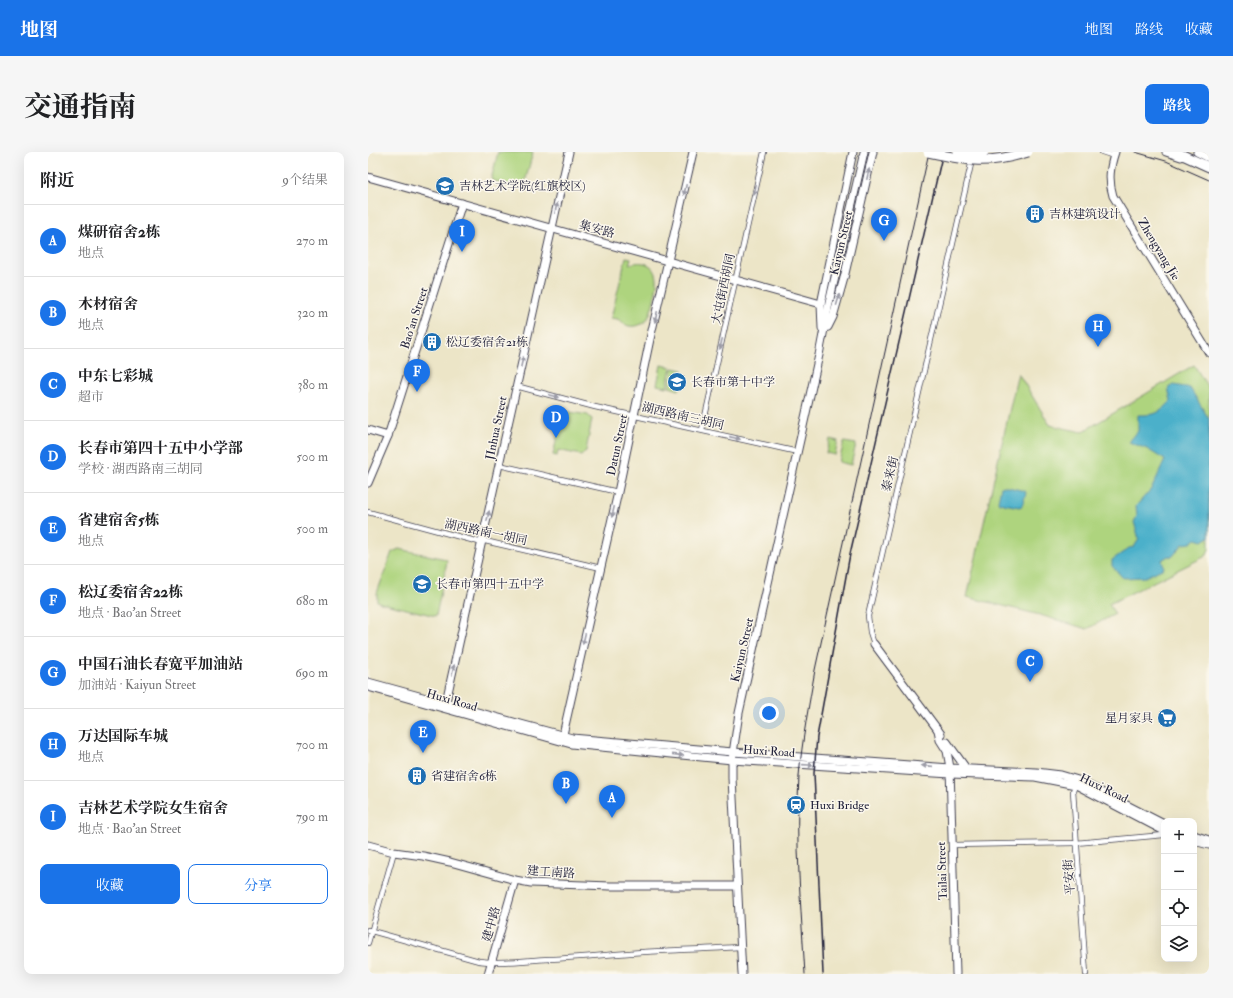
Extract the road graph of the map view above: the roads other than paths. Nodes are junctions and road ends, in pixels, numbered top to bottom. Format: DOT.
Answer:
graph roads {
  1 [pos="569,152"];
  2 [pos="693,152"];
  3 [pos="764,152"];
  4 [pos="853,152"];
  5 [pos="864,152"];
  6 [pos="873,152"];
  7 [pos="928,152"];
  8 [pos="956,152"];
  9 [pos="975,152"];
  10 [pos="984,152"];
  11 [pos="1028,152"];
  12 [pos="1102,152"];
  13 [pos="1166,152"];
  14 [pos="1176,152"];
  15 [pos="1190,152"];
  16 [pos="1196,152"];
  17 [pos="1115,154"];
  18 [pos="1209,159"];
  19 [pos="1209,168"];
  20 [pos="368,177"];
  21 [pos="462,203"];
  22 [pos="552,228"];
  23 [pos="668,261"];
  24 [pos="736,280"];
  25 [pos="821,304"];
  26 [pos="823,336"];
  27 [pos="1209,353"];
  28 [pos="516,386"];
  29 [pos="634,415"];
  30 [pos="368,430"];
  31 [pos="702,430"];
  32 [pos="388,436"];
  33 [pos="798,452"];
  34 [pos="499,465"];
  35 [pos="368,483"];
  36 [pos="618,492"];
  37 [pos="368,512"];
  38 [pos="482,542"];
  39 [pos="601,568"];
  40 [pos="874,644"];
  41 [pos="368,682"];
  42 [pos="368,687"];
  43 [pos="445,706"];
  44 [pos="938,730"];
  45 [pos="562,739"];
  46 [pos="732,756"];
  47 [pos="950,771"];
  48 [pos="968,771"];
  49 [pos="1077,782"];
  50 [pos="1161,823"];
  51 [pos="1161,829"];
  52 [pos="1161,835"];
  53 [pos="1197,836"];
  54 [pos="1209,840"];
  55 [pos="1197,842"];
  56 [pos="1076,843"];
  57 [pos="368,845"];
  58 [pos="952,845"];
  59 [pos="1209,846"];
  60 [pos="394,852"];
  61 [pos="515,880"];
  62 [pos="737,886"];
  63 [pos="370,930"];
  64 [pos="368,943"];
  65 [pos="740,947"];
  66 [pos="491,963"];
  67 [pos="488,974"];
  68 [pos="742,974"];
  69 [pos="956,974"];
  70 [pos="1086,974"];
  22 -- 1 [label="street, JInhua Street, one-way"];
  2 -- 23 [label="street, Datun Street, one-way"];
  3 -- 24 [label="street, 大屯街西胡同, one-way"];
  4 -- 25 [label="street, Kaiyun Street"];
  5 -- 26 [label="street, Kaiyun Street"];
  26 -- 6 [label="street, Kaiyun Street, one-way"];
  7 -- 11 [label="highway, bridge"];
  8 -- 10 [label="highway, bridge"];
  9 -- 40 [label="street, 泰来街"];
  12 -- 17 [label="street"];
  13 -- 19 [label="street"];
  14 -- 19 [label="highway"];
  15 -- 18 [label="highway"];
  16 -- 18 [label="street"];
  17 -- 27 [label="street, Zhengyang Jie"];
  20 -- 21 [label="street, 集安路"];
  21 -- 22 [label="street, 集安路"];
  21 -- 32 [label="street, Bao'an Street"];
  22 -- 23 [label="street, 集安路"];
  28 -- 22 [label="street, JInhua Street, one-way"];
  23 -- 24 [label="street, 集安路"];
  23 -- 29 [label="street, Datun Street, one-way"];
  24 -- 25 [label="street, 集安路"];
  24 -- 31 [label="street, 大屯街西胡同, one-way"];
  25 -- 26 [label="street, Kaiyun Street"];
  26 -- 33 [label="street, Kaiyun Street"];
  28 -- 29 [label="street, 湖西路南三胡同, one-way"];
  28 -- 34 [label="street, JInhua Street"];
  29 -- 31 [label="street, 湖西路南三胡同"];
  29 -- 36 [label="street, Datun Street"];
  30 -- 32 [label="street"];
  31 -- 33 [label="street, 湖西路南三胡同, one-way"];
  32 -- 35 [label="street, Bao'an Street"];
  33 -- 46 [label="street, Kaiyun Street"];
  34 -- 36 [label="street"];
  38 -- 34 [label="street, JInhua Street, one-way"];
  36 -- 39 [label="street, Datun Street, one-way"];
  37 -- 38 [label="street, 湖西路南一胡同"];
  38 -- 39 [label="street, 湖西路南一胡同"];
  43 -- 38 [label="street, JInhua Street, one-way"];
  39 -- 45 [label="street, Datun Street, one-way"];
  40 -- 44 [label="street, 泰来街"];
  41 -- 43 [label="street, Huxi Road"];
  42 -- 43 [label="street, Huxi Road"];
  43 -- 45 [label="street, Huxi Road"];
  44 -- 47 [label="street, Tailai Street"];
  44 -- 48 [label="street, 泰来街"];
  45 -- 46 [label="street, Huxi Road"];
  46 -- 47 [label="street, Huxi Road"];
  46 -- 62 [label="street, Kaiyun Street"];
  47 -- 48 [label="street, Huxi Road"];
  47 -- 58 [label="street, Tailai Street"];
  48 -- 49 [label="street, Huxi Road"];
  49 -- 50 [label="street, Huxi Road"];
  49 -- 51 [label="street, Huxi Road"];
  49 -- 56 [label="street, 平安街"];
  52 -- 56 [label="street"];
  53 -- 54 [label="street"];
  55 -- 59 [label="street"];
  56 -- 58 [label="street"];
  56 -- 70 [label="street, 平安街"];
  57 -- 60 [label="street, 建工南路"];
  58 -- 69 [label="street, Tailai Street"];
  60 -- 61 [label="street, 建工南路"];
  60 -- 63 [label="street"];
  61 -- 62 [label="street, 建工南路"];
  61 -- 66 [label="street, 建中路"];
  62 -- 65 [label="street, Kaiyun Street"];
  63 -- 64 [label="street"];
  63 -- 66 [label="street"];
  65 -- 66 [label="street"];
  65 -- 68 [label="street, Kaiyun Street"];
  66 -- 67 [label="street, 建中路"];
}
